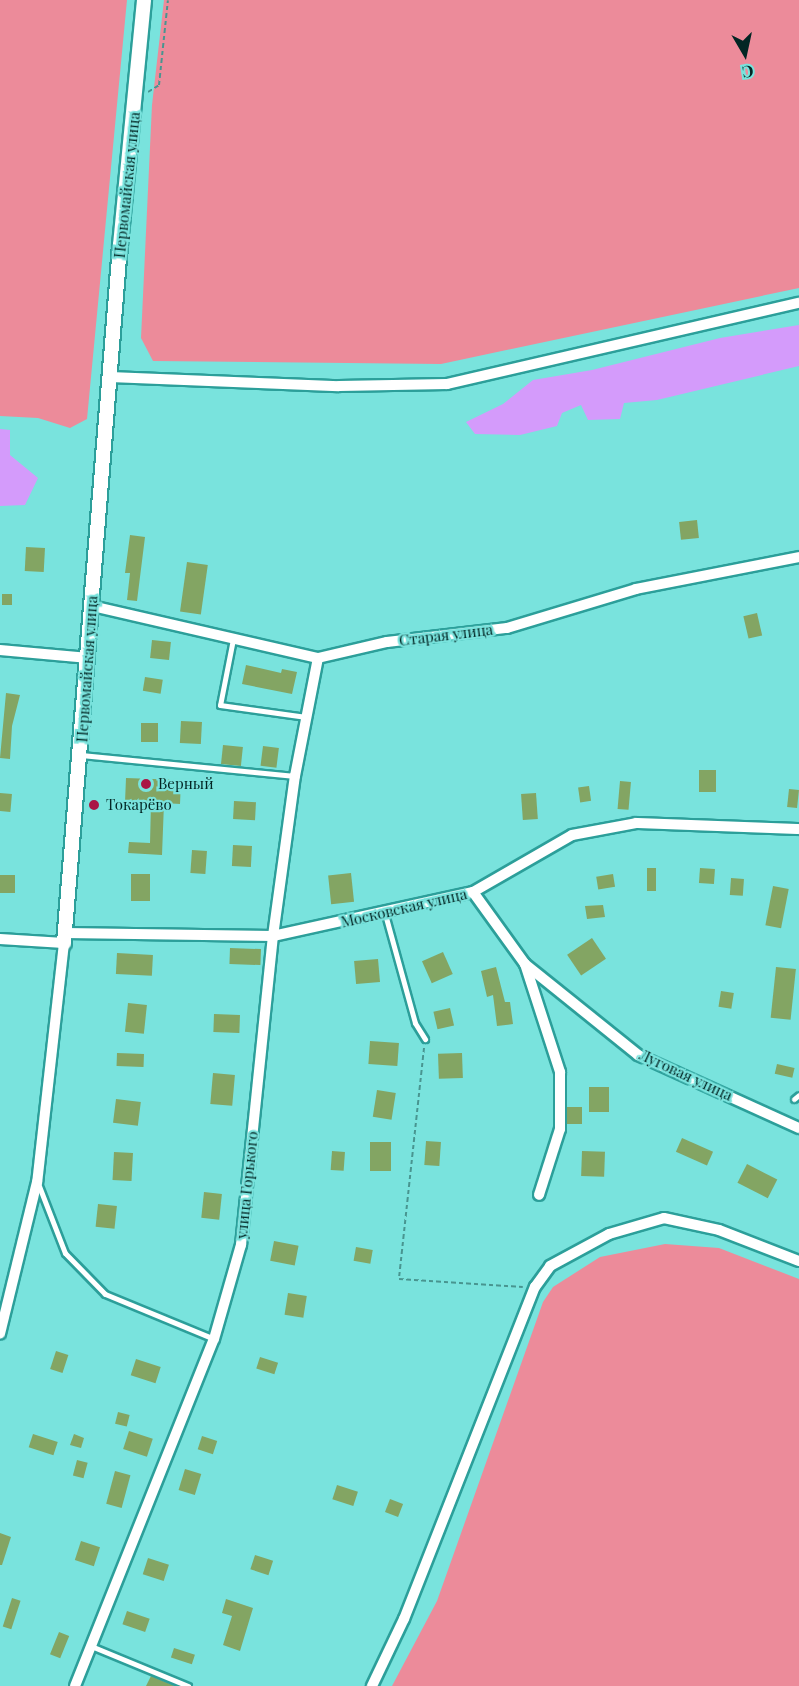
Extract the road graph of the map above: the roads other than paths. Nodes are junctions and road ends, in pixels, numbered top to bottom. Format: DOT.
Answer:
graph roads {
  1 [pos="144,0"];
  2 [pos="799,303"];
  3 [pos="110,377"];
  4 [pos="799,557"];
  5 [pos="92,606"];
  6 [pos="233,639"];
  7 [pos="0,650"];
  8 [pos="89,658"];
  9 [pos="318,658"];
  10 [pos="306,717"];
  11 [pos="81,755"];
  12 [pos="295,776"];
  13 [pos="799,829"];
  14 [pos="472,892"];
  15 [pos="385,914"];
  16 [pos="273,936"];
  17 [pos="64,938"];
  18 [pos="0,939"];
  19 [pos="525,964"];
  20 [pos="425,1039"];
  21 [pos="799,1128"];
  22 [pos="38,1182"];
  23 [pos="539,1195"];
  24 [pos="799,1261"];
  25 [pos="0,1334"];
  26 [pos="214,1339"];
  27 [pos="91,1646"];
  28 [pos="75,1686"];
  29 [pos="188,1686"];
  30 [pos="372,1686"];
  1 -- 3 [label="street, Первомайская улица"];
  2 -- 3 [label="street"];
  3 -- 5 [label="street, Первомайская улица"];
  4 -- 9 [label="street, Старая улица"];
  5 -- 6 [label="street, Старая улица"];
  5 -- 8 [label="street, Первомайская улица"];
  6 -- 9 [label="street, Старая улица"];
  6 -- 10 [label="lane"];
  7 -- 8 [label="street"];
  8 -- 11 [label="street, Первомайская улица"];
  9 -- 10 [label="street, улица Горького"];
  10 -- 12 [label="street, улица Горького"];
  11 -- 12 [label="lane"];
  11 -- 17 [label="street, Первомайская улица"];
  12 -- 16 [label="street, улица Горького"];
  13 -- 14 [label="street, Московская улица"];
  14 -- 15 [label="street, Московская улица"];
  14 -- 19 [label="street"];
  15 -- 16 [label="street, Московская улица"];
  15 -- 20 [label="lane"];
  16 -- 17 [label="street, Московская улица"];
  16 -- 26 [label="street, улица Горького"];
  17 -- 18 [label="street, Московская улица"];
  17 -- 22 [label="street, Первомайская улица"];
  19 -- 21 [label="street, Луговая улица"];
  19 -- 23 [label="street"];
  22 -- 25 [label="street, Первомайская улица"];
  22 -- 26 [label="lane"];
  24 -- 30 [label="street"];
  26 -- 27 [label="street, улица Горького"];
  27 -- 28 [label="street, улица Горького"];
  27 -- 29 [label="lane"];
}
